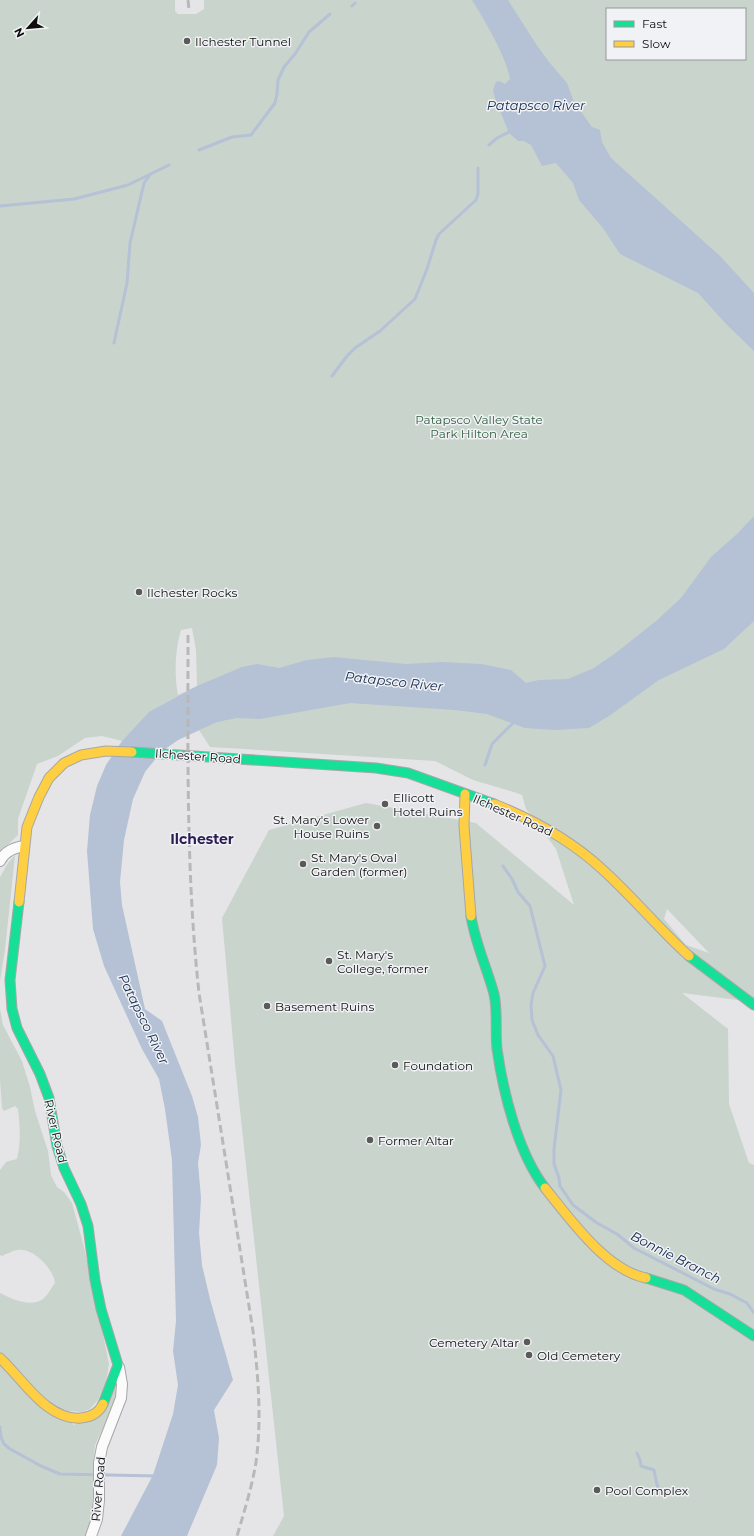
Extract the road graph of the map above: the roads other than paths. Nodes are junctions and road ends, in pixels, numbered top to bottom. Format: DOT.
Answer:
graph roads {
  1 [pos="92,751"];
  2 [pos="464,794"];
  3 [pos="24,846"];
  4 [pos="0,861"];
  5 [pos="754,1005"];
  6 [pos="754,1336"];
  7 [pos="0,1358"];
  8 [pos="118,1365"];
  9 [pos="91,1536"];
  1 -- 2 [label="street, Ilchester Road"];
  1 -- 3 [label="street, River Road"];
  2 -- 5 [label="street, Ilchester Road"];
  2 -- 6 [label="street"];
  3 -- 4 [label="street"];
  3 -- 8 [label="street, River Road"];
  7 -- 8 [label="street"];
  8 -- 9 [label="street, River Road"];
}
